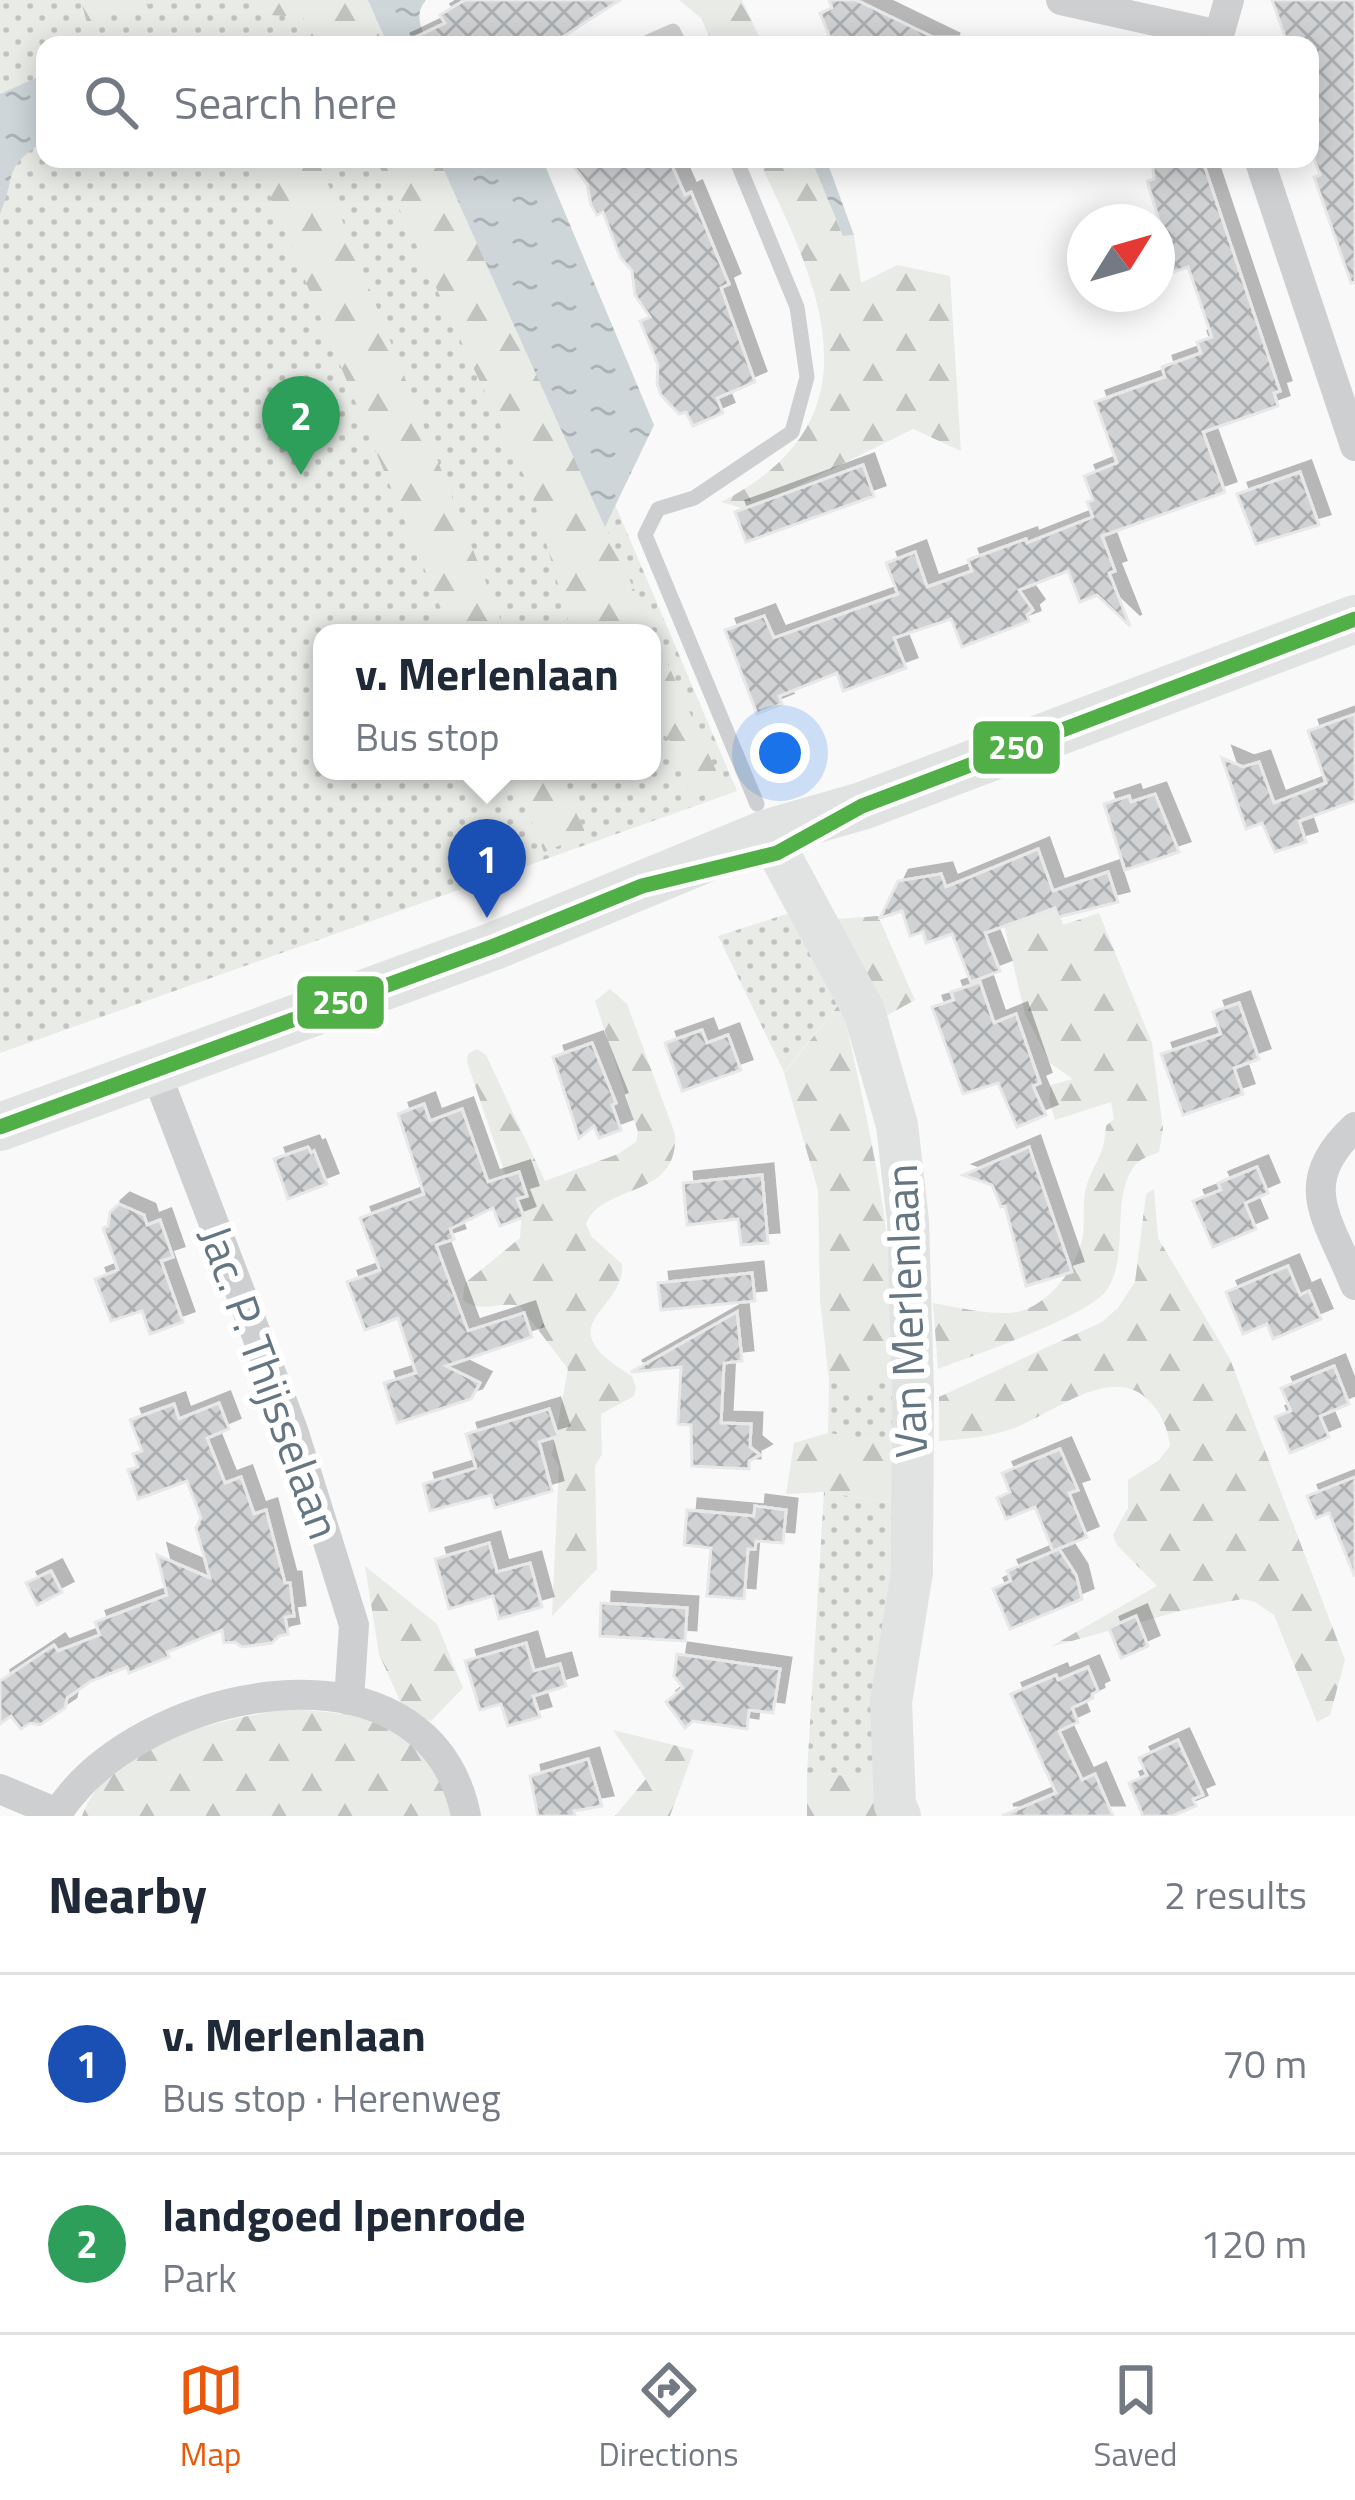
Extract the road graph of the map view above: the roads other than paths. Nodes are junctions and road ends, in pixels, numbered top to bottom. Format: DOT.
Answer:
graph roads {
  1 [pos="1060,0"];
  2 [pos="1229,0"];
  3 [pos="1204,36"];
  4 [pos="1221,36"];
  5 [pos="740,168"];
  6 [pos="1262,168"];
  7 [pos="1355,446"];
  8 [pos="1355,619"];
  9 [pos="767,830"];
  10 [pos="155,1070"];
  11 [pos="0,1127"];
  12 [pos="1355,1127"];
  13 [pos="1355,1285"];
  14 [pos="349,1700"];
  15 [pos="0,1789"];
  16 [pos="57,1815"];
  17 [pos="466,1816"];
  18 [pos="900,1816"];
  1 -- 3 [label="street"];
  2 -- 4 [label="street"];
  5 -- 9 [label="lane"];
  6 -- 7 [label="street"];
  8 -- 9 [label="main road"];
  9 -- 10 [label="main road"];
  9 -- 18 [label="main road, Van Merlenlaan"];
  10 -- 11 [label="main road"];
  10 -- 14 [label="street, Jac. P. Thijsselaan"];
  12 -- 13 [label="street"];
  14 -- 16 [label="street"];
  14 -- 17 [label="street"];
  15 -- 16 [label="street"];
}
